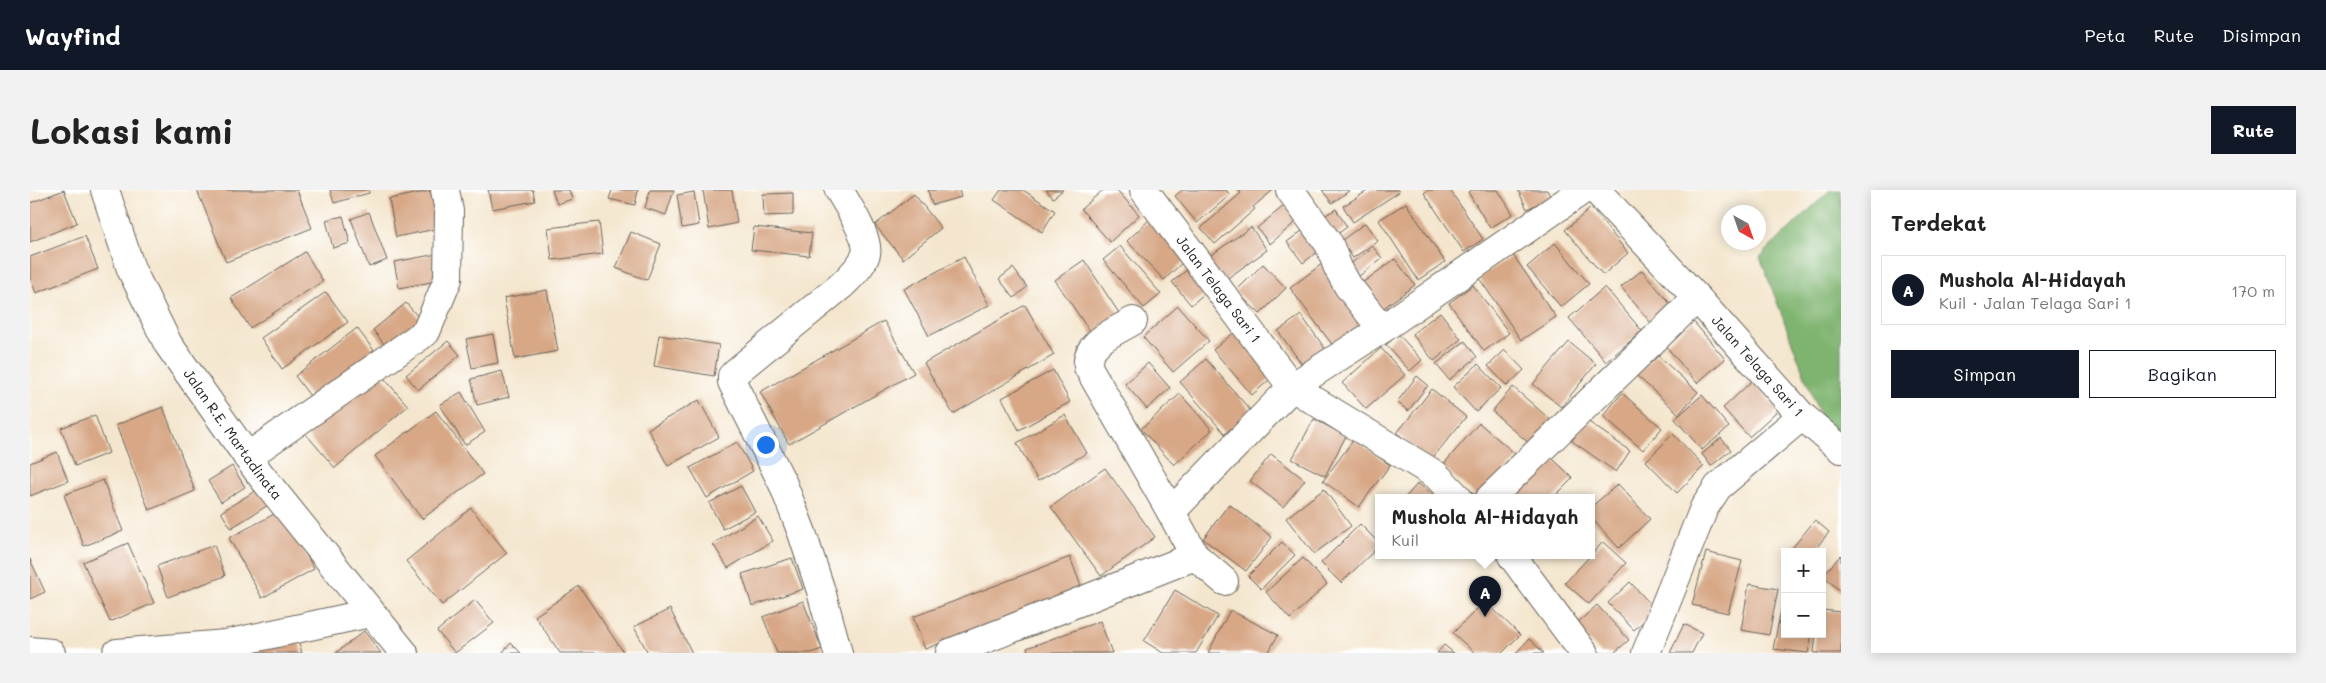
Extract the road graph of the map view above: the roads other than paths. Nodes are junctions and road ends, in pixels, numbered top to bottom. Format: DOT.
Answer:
graph roads {
  1 [pos="105,190"];
  2 [pos="444,190"];
  3 [pos="839,190"];
  4 [pos="1290,190"];
  5 [pos="1584,190"];
  6 [pos="1596,190"];
  7 [pos="1150,192"];
  8 [pos="1697,298"];
  9 [pos="1133,322"];
  10 [pos="1382,329"];
  11 [pos="1292,387"];
  12 [pos="1802,416"];
  13 [pos="1841,450"];
  14 [pos="247,457"];
  15 [pos="1454,494"];
  16 [pos="1494,494"];
  17 [pos="1172,512"];
  18 [pos="1195,556"];
  19 [pos="1514,559"];
  20 [pos="1224,581"];
  21 [pos="370,613"];
  22 [pos="227,648"];
  23 [pos="30,651"];
  24 [pos="51,653"];
  25 [pos="117,653"];
  26 [pos="404,653"];
  27 [pos="838,653"];
  28 [pos="950,653"];
  29 [pos="1584,653"];
  30 [pos="1646,653"];
  1 -- 14 [label="street, Jalan R.E. Martadinata"];
  2 -- 14 [label="street"];
  3 -- 27 [label="street"];
  4 -- 10 [label="street"];
  5 -- 10 [label="street"];
  6 -- 8 [label="street, Jalan Telaga Sari 1"];
  7 -- 11 [label="street, Jalan Telaga Sari 1"];
  8 -- 12 [label="street, Jalan Telaga Sari 1"];
  8 -- 16 [label="street"];
  9 -- 17 [label="street"];
  10 -- 11 [label="street"];
  11 -- 15 [label="street, Jalan Telaga Sari 1"];
  11 -- 17 [label="street"];
  12 -- 13 [label="street"];
  12 -- 30 [label="street, Jalan Telaga Sari 1"];
  14 -- 21 [label="street, Jalan R.E. Martadinata"];
  17 -- 18 [label="street"];
  18 -- 20 [label="street"];
  18 -- 28 [label="street"];
  19 -- 29 [label="street"];
  21 -- 22 [label="street"];
  21 -- 26 [label="street, Jalan R.E. Martadinata"];
  22 -- 25 [label="street"];
  23 -- 24 [label="street"];
}
